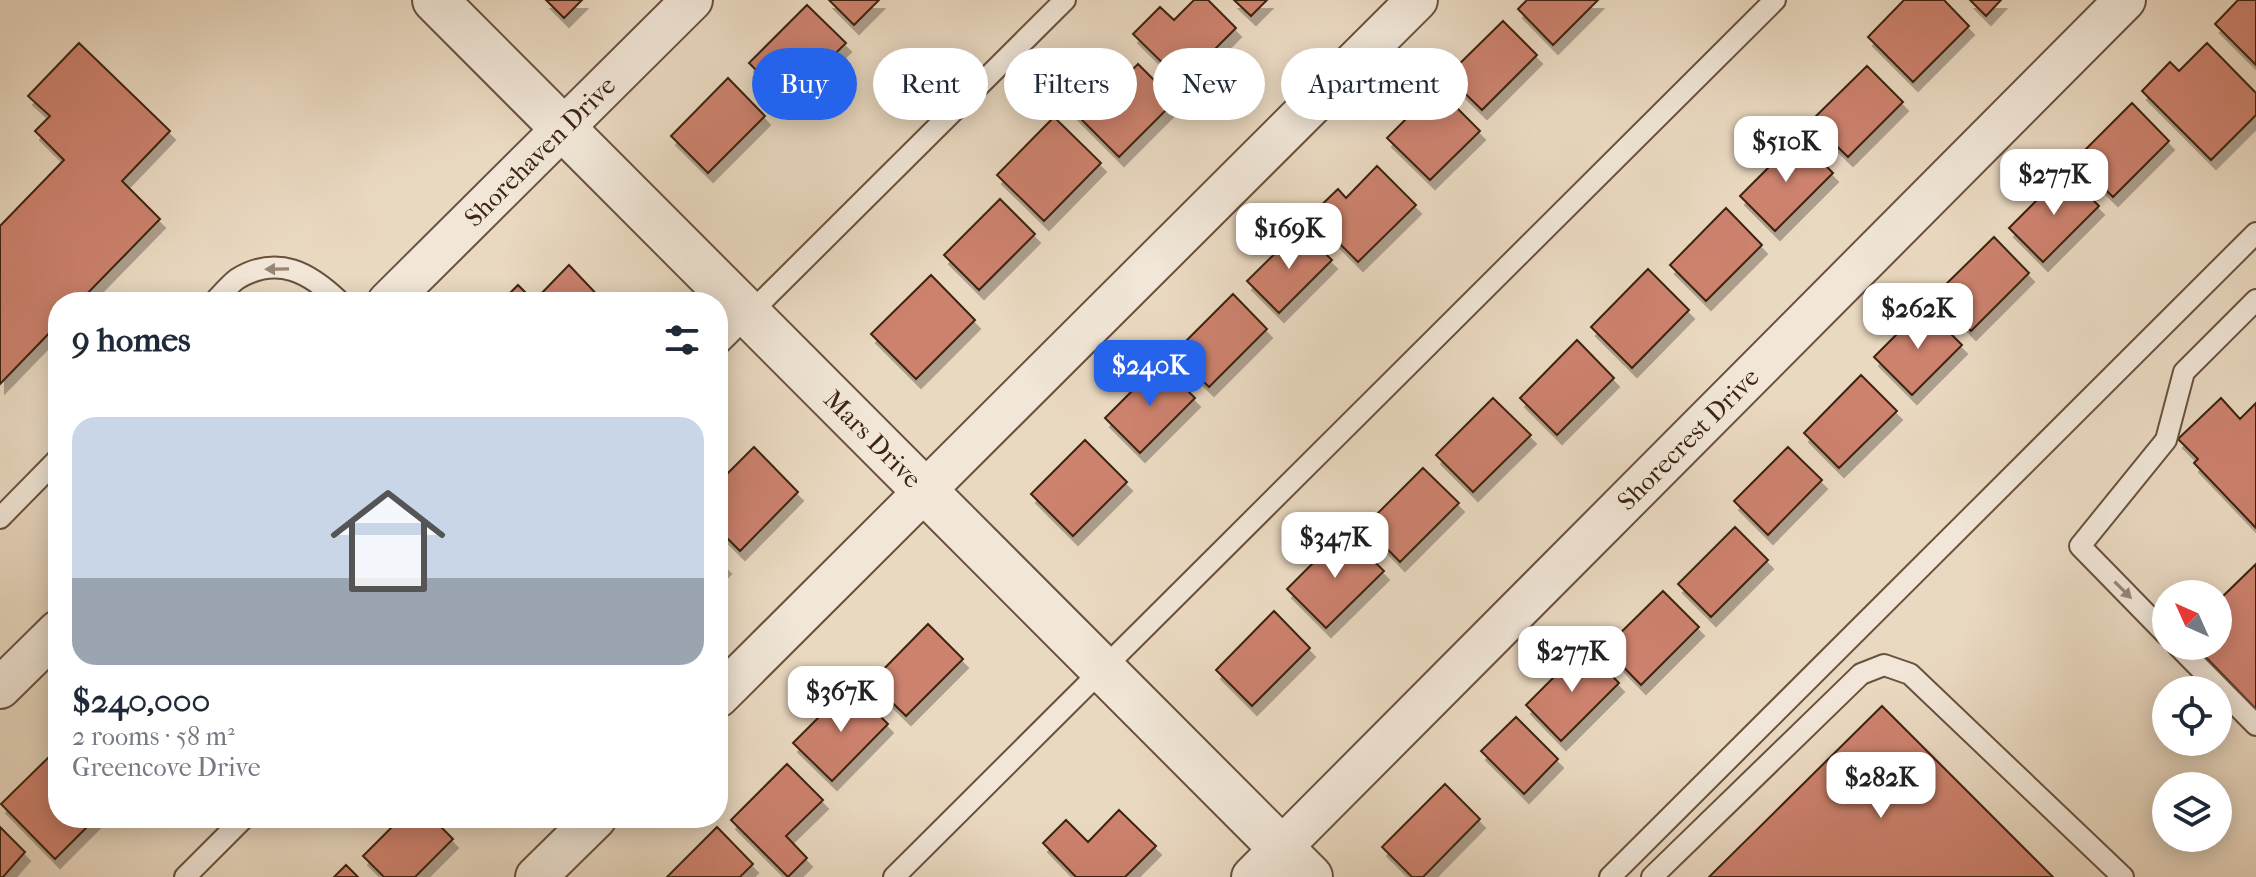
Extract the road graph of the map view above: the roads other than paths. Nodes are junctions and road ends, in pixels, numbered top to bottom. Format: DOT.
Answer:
graph roads {
  1 [pos="435,0"];
  2 [pos="692,0"];
  3 [pos="1065,0"];
  4 [pos="1417,0"];
  5 [pos="1775,0"];
  6 [pos="2125,0"];
  7 [pos="563,128"];
  8 [pos="2256,233"];
  9 [pos="224,292"];
  10 [pos="330,292"];
  11 [pos="398,292"];
  12 [pos="726,292"];
  13 [pos="728,294"];
  14 [pos="2256,300"];
  15 [pos="749,315"];
  16 [pos="728,335"];
  17 [pos="48,469"];
  18 [pos="925,492"];
  19 [pos="0,518"];
  20 [pos="2152,620"];
  21 [pos="48,641"];
  22 [pos="2192,660"];
  23 [pos="1103,670"];
  24 [pos="728,687"];
  25 [pos="0,688"];
  26 [pos="2256,725"];
  27 [pos="234,828"];
  28 [pos="586,828"];
  29 [pos="1281,867"];
  30 [pos="185,877"];
  31 [pos="536,877"];
  32 [pos="894,877"];
  33 [pos="1610,877"];
  34 [pos="1652,877"];
  35 [pos="2123,877"];
  1 -- 7 [label="street, Mars Drive"];
  2 -- 7 [label="street, Shorehaven Drive"];
  3 -- 15 [label="lane"];
  4 -- 18 [label="street"];
  5 -- 23 [label="lane"];
  6 -- 29 [label="street, Shorecrest Drive"];
  7 -- 11 [label="street, Shorehaven Drive"];
  7 -- 12 [label="street, Mars Drive"];
  8 -- 33 [label="lane"];
  10 -- 9 [label="lane, one-way"];
  13 -- 15 [label="street, Mars Drive"];
  14 -- 20 [label="lane, one-way"];
  15 -- 16 [label="lane"];
  15 -- 18 [label="street, Mars Drive"];
  17 -- 19 [label="lane"];
  18 -- 23 [label="street, Mars Drive"];
  18 -- 24 [label="street"];
  21 -- 25 [label="street"];
  22 -- 26 [label="lane"];
  23 -- 29 [label="street, Mars Drive"];
  23 -- 32 [label="lane"];
  27 -- 30 [label="lane"];
  28 -- 31 [label="street"];
  34 -- 35 [label="lane"];
}
